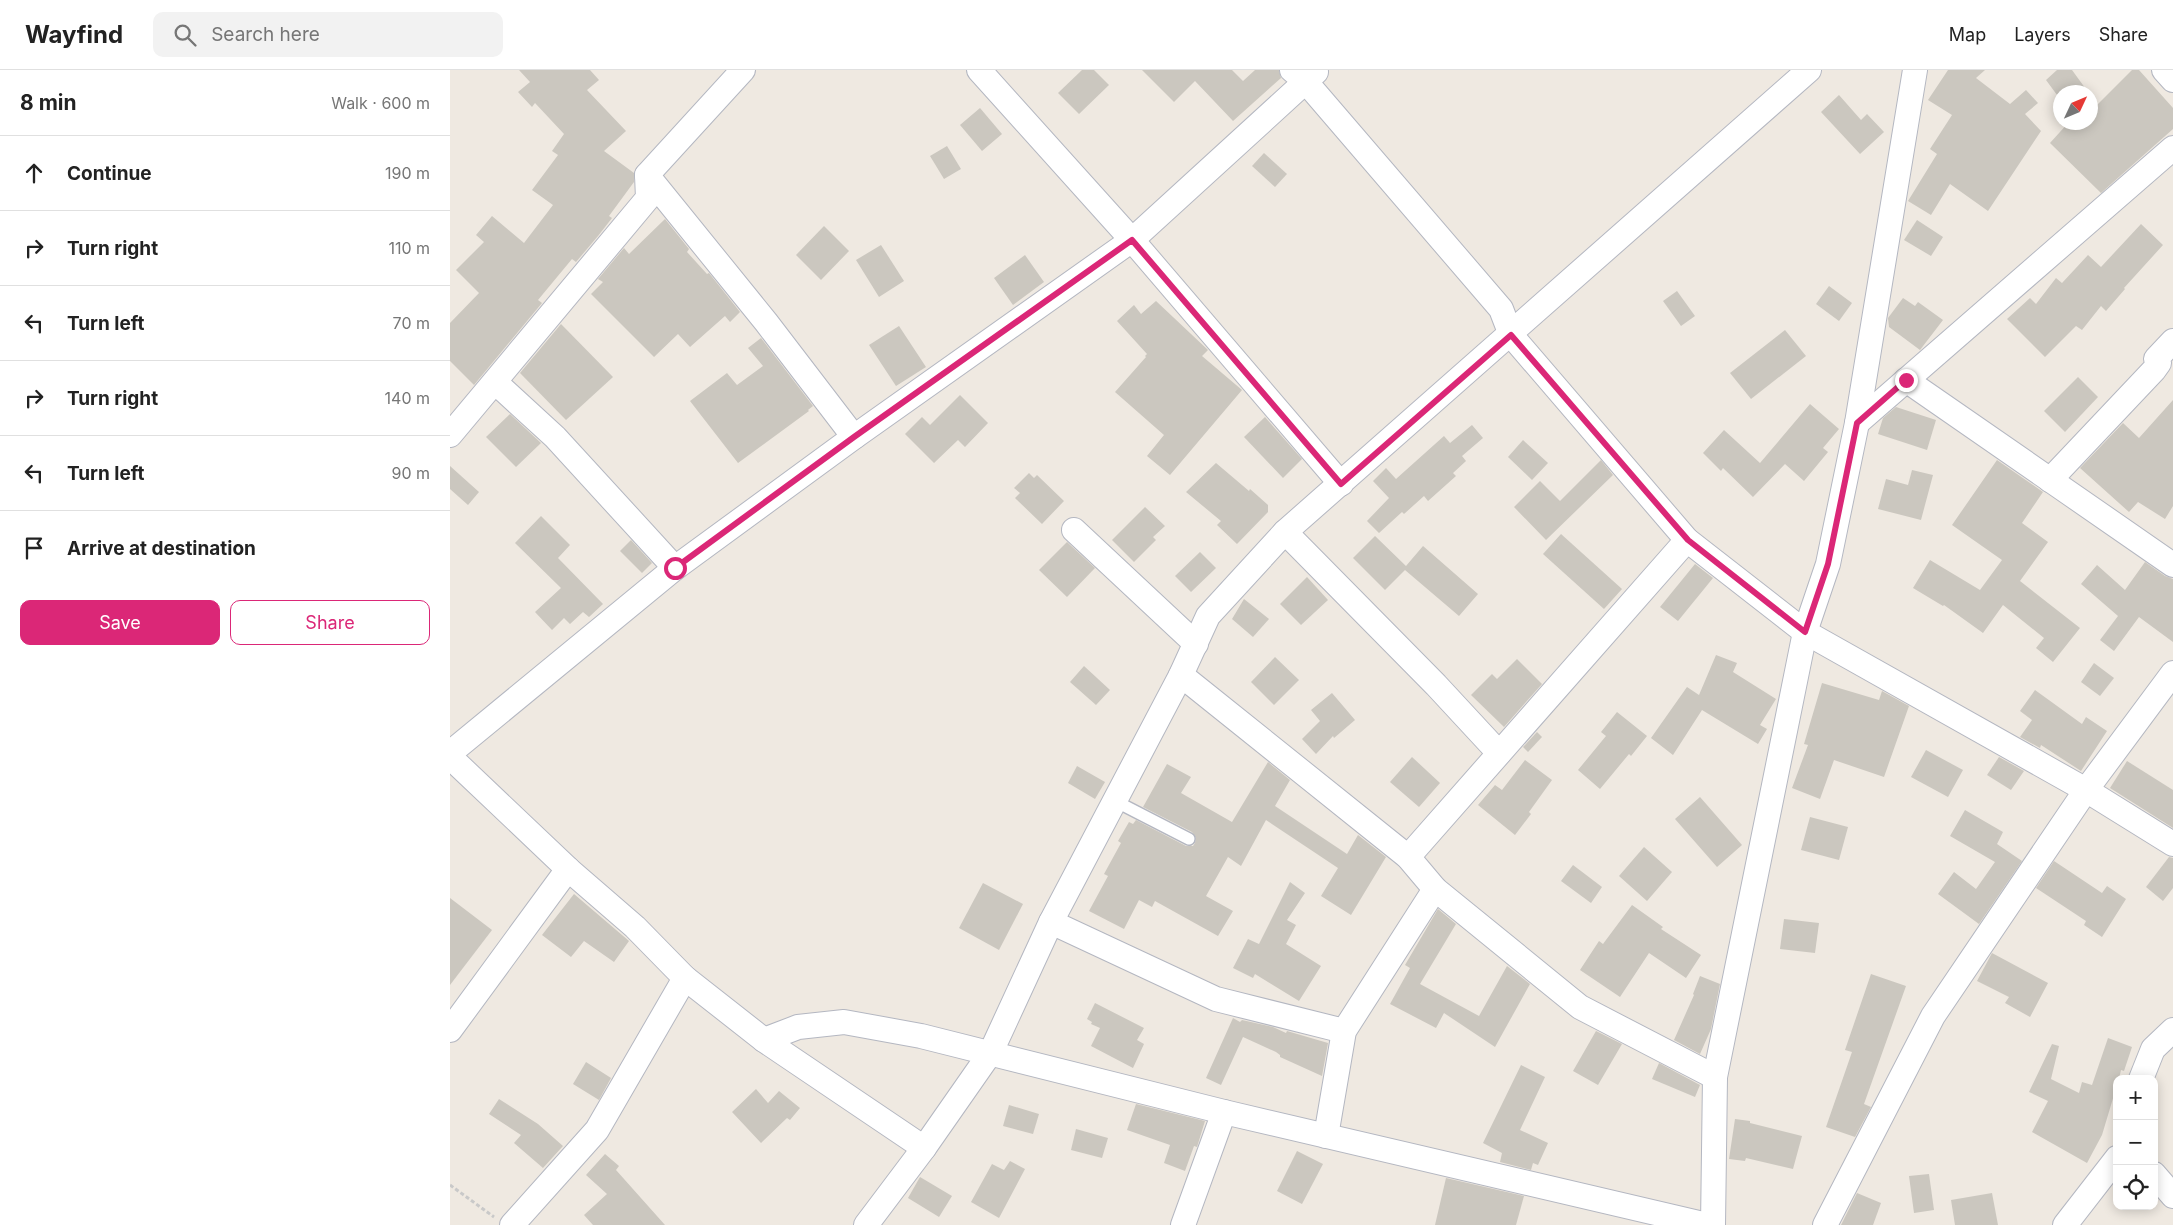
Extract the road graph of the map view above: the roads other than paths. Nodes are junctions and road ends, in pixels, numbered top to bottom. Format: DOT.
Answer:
graph roads {
  1 [pos="743,70"];
  2 [pos="979,70"];
  3 [pos="1915,70"];
  4 [pos="2164,70"];
  5 [pos="1798,73"];
  6 [pos="1305,74"];
  7 [pos="2173,80"];
  8 [pos="2173,148"];
  9 [pos="647,175"];
  10 [pos="1132,240"];
  11 [pos="1511,335"];
  12 [pos="2173,342"];
  13 [pos="1906,380"];
  14 [pos="495,382"];
  15 [pos="1857,423"];
  16 [pos="450,435"];
  17 [pos="854,437"];
  18 [pos="2050,480"];
  19 [pos="1341,484"];
  20 [pos="1074,530"];
  21 [pos="1285,532"];
  22 [pos="1688,540"];
  23 [pos="2173,565"];
  24 [pos="675,568"];
  25 [pos="1805,632"];
  26 [pos="1196,644"];
  27 [pos="2173,673"];
  28 [pos="1181,675"];
  29 [pos="1499,752"];
  30 [pos="450,753"];
  31 [pos="450,757"];
  32 [pos="2086,790"];
  33 [pos="1115,801"];
  34 [pos="1189,839"];
  35 [pos="2173,844"];
  36 [pos="1408,857"];
  37 [pos="568,869"];
  38 [pos="1435,889"];
  39 [pos="1051,922"];
  40 [pos="685,978"];
  41 [pos="450,1030"];
  42 [pos="2173,1030"];
  43 [pos="1344,1031"];
  44 [pos="764,1040"];
  45 [pos="991,1052"];
  46 [pos="2144,1075"];
  47 [pos="1715,1077"];
  48 [pos="1224,1112"];
  49 [pos="1326,1136"];
  50 [pos="924,1148"];
  51 [pos="2113,1163"];
  52 [pos="2158,1179"];
  53 [pos="2173,1196"];
  54 [pos="505,1222"];
  55 [pos="866,1225"];
  56 [pos="1183,1225"];
  57 [pos="1707,1225"];
  58 [pos="1713,1225"];
  59 [pos="1826,1225"];
  60 [pos="2065,1225"];
  1 -- 9 [label="street"];
  2 -- 10 [label="street"];
  3 -- 15 [label="street"];
  4 -- 7 [label="street"];
  5 -- 11 [label="street"];
  6 -- 10 [label="street"];
  6 -- 11 [label="street"];
  8 -- 13 [label="street"];
  9 -- 14 [label="street"];
  9 -- 17 [label="street"];
  10 -- 17 [label="street"];
  10 -- 19 [label="street"];
  11 -- 19 [label="street"];
  11 -- 22 [label="street"];
  12 -- 18 [label="street"];
  13 -- 15 [label="street"];
  13 -- 18 [label="street"];
  14 -- 16 [label="street"];
  14 -- 24 [label="street"];
  15 -- 25 [label="street"];
  17 -- 24 [label="street"];
  18 -- 23 [label="street"];
  19 -- 21 [label="street"];
  20 -- 26 [label="street"];
  21 -- 26 [label="street"];
  21 -- 29 [label="street"];
  22 -- 25 [label="street"];
  22 -- 29 [label="street"];
  24 -- 30 [label="street"];
  25 -- 32 [label="street"];
  25 -- 47 [label="street"];
  26 -- 28 [label="street"];
  27 -- 32 [label="street"];
  28 -- 33 [label="street"];
  28 -- 36 [label="street"];
  29 -- 36 [label="street"];
  31 -- 37 [label="street"];
  32 -- 35 [label="street"];
  32 -- 59 [label="street"];
  33 -- 34 [label="lane"];
  33 -- 39 [label="street"];
  36 -- 38 [label="street"];
  37 -- 40 [label="street"];
  37 -- 41 [label="street"];
  38 -- 43 [label="street"];
  38 -- 47 [label="street"];
  39 -- 43 [label="street"];
  39 -- 45 [label="street"];
  40 -- 44 [label="street"];
  40 -- 54 [label="street"];
  42 -- 46 [label="street"];
  43 -- 49 [label="street"];
  44 -- 45 [label="street"];
  44 -- 50 [label="street"];
  45 -- 48 [label="street"];
  45 -- 50 [label="street"];
  47 -- 58 [label="street"];
  48 -- 49 [label="street"];
  48 -- 56 [label="street"];
  49 -- 57 [label="street"];
  50 -- 55 [label="street"];
  51 -- 60 [label="street"];
  52 -- 53 [label="street"];
}
